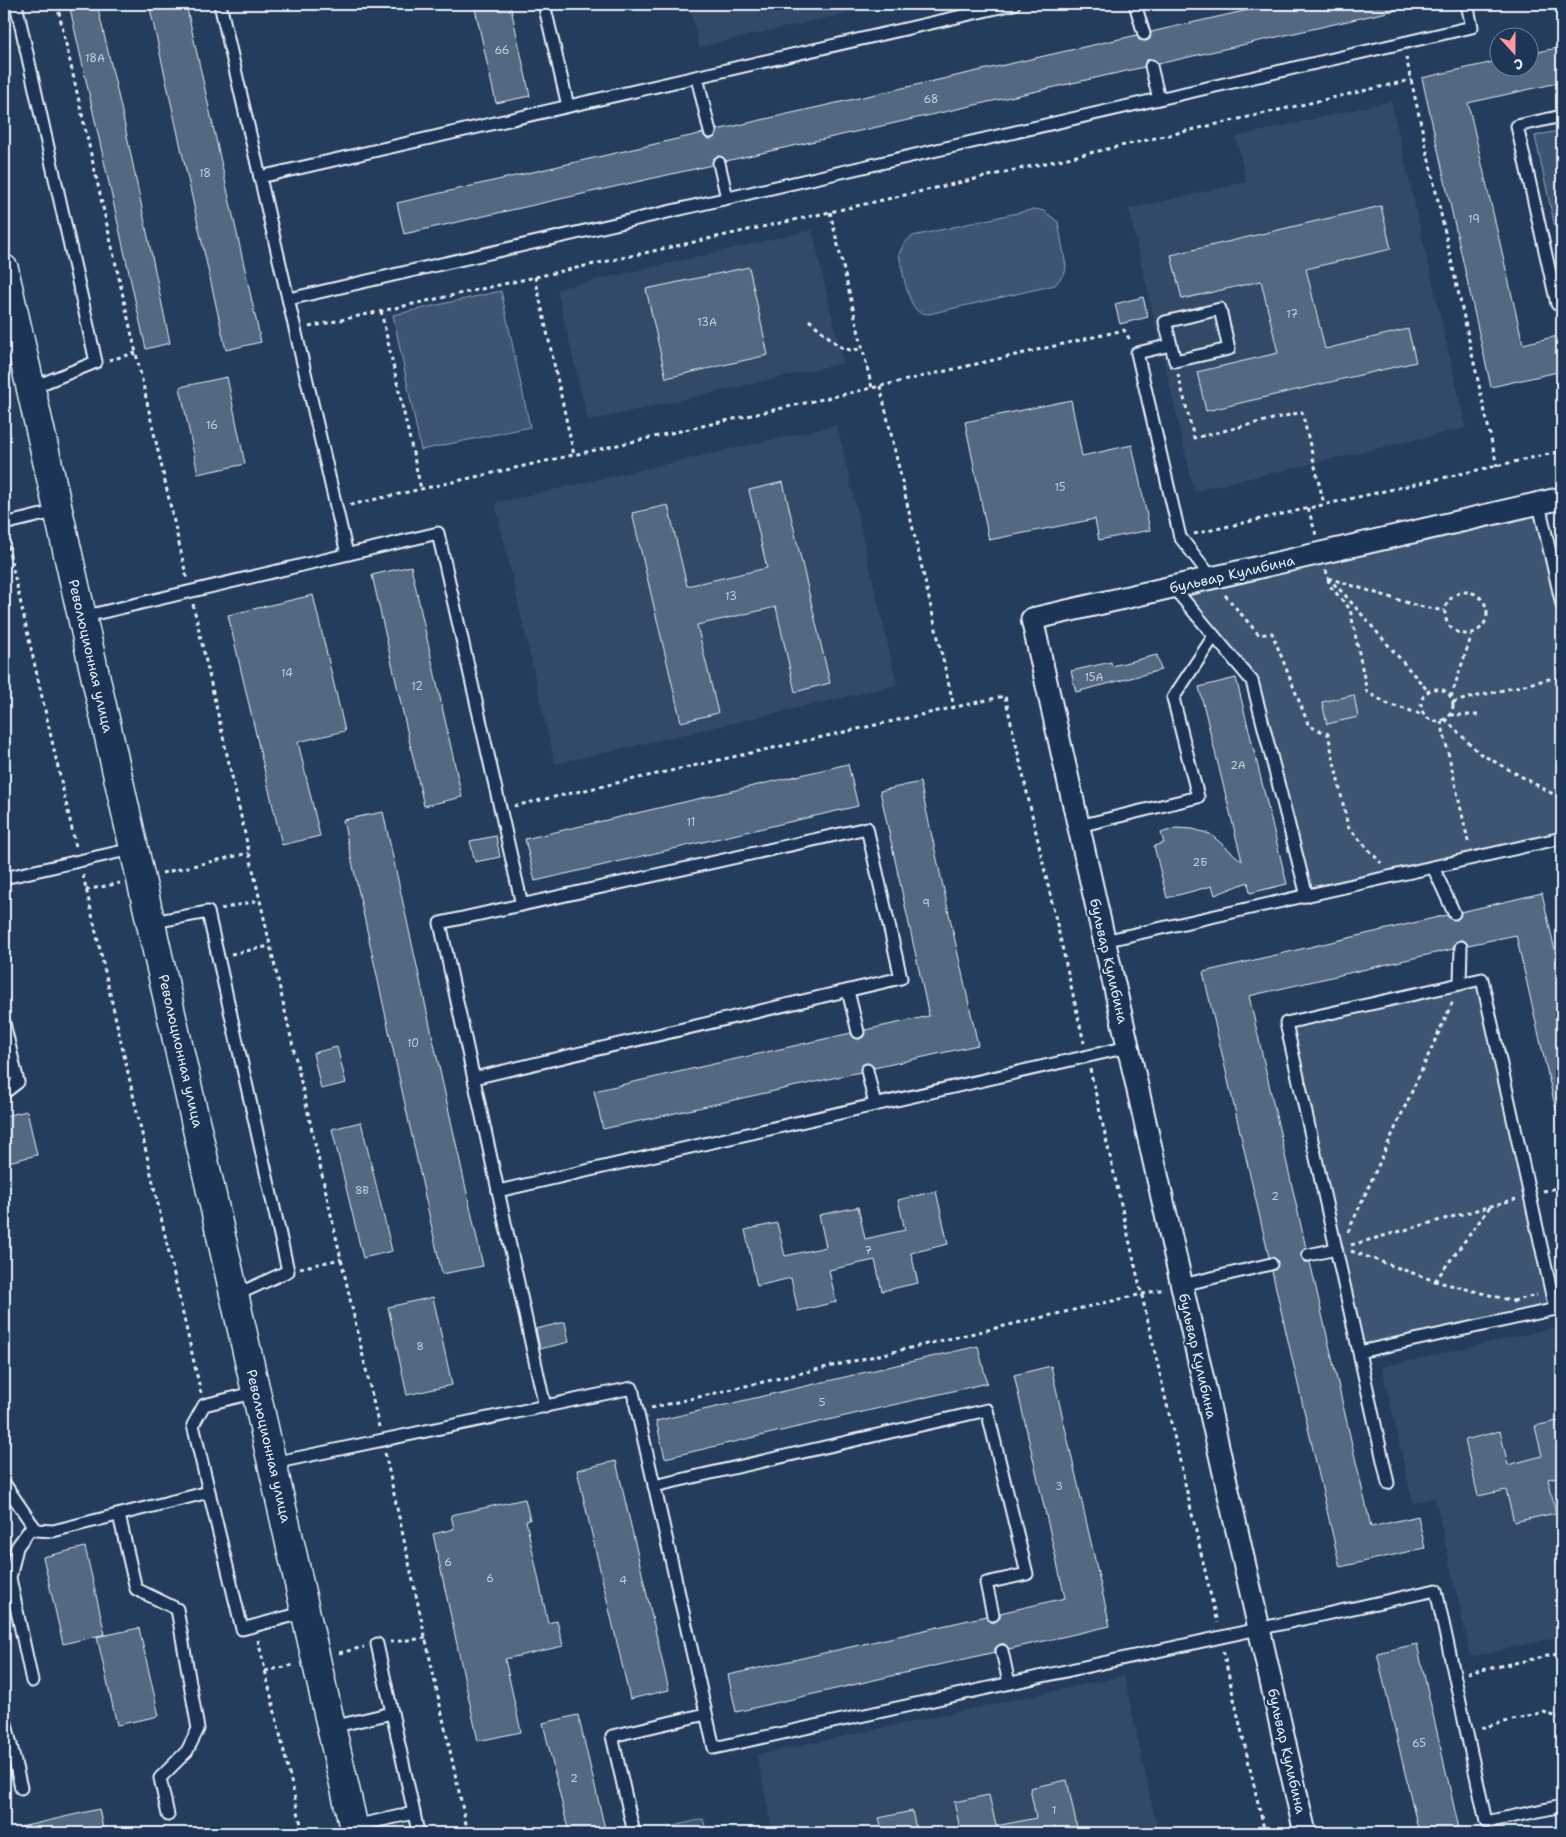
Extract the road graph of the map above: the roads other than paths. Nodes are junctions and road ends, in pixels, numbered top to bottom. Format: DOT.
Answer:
graph roads {
  1 [pos="16,4"];
  2 [pos="220,4"];
  3 [pos="544,4"];
  4 [pos="1014,4"];
  5 [pos="1136,4"];
  6 [pos="1467,4"];
  7 [pos="1144,34"];
  8 [pos="1151,66"];
  9 [pos="697,76"];
  10 [pos="1159,99"];
  11 [pos="568,106"];
  12 [pos="1562,116"];
  13 [pos="710,132"];
  14 [pos="719,163"];
  15 [pos="260,176"];
  16 [pos="727,198"];
  17 [pos="4,269"];
  18 [pos="288,299"];
  19 [pos="1562,303"];
  20 [pos="1171,345"];
  21 [pos="31,388"];
  22 [pos="1562,498"];
  23 [pos="1538,504"];
  24 [pos="58,511"];
  25 [pos="4,524"];
  26 [pos="348,554"];
  27 [pos="1212,578"];
  28 [pos="1174,587"];
  29 [pos="1562,605"];
  30 [pos="82,617"];
  31 [pos="1214,636"];
  32 [pos="1079,826"];
  33 [pos="1562,838"];
  34 [pos="136,848"];
  35 [pos="1433,867"];
  36 [pos="4,878"];
  37 [pos="1307,896"];
  38 [pos="522,905"];
  39 [pos="1454,913"];
  40 [pos="152,922"];
  41 [pos="1104,942"];
  42 [pos="1461,947"];
  43 [pos="1460,984"];
  44 [pos="848,991"];
  45 [pos="4,1023"];
  46 [pos="858,1032"];
  47 [pos="1128,1047"];
  48 [pos="867,1070"];
  49 [pos="474,1078"];
  50 [pos="4,1093"];
  51 [pos="875,1105"];
  52 [pos="498,1191"];
  53 [pos="1339,1248"];
  54 [pos="1308,1255"];
  55 [pos="1270,1264"];
  56 [pos="1182,1285"];
  57 [pos="236,1295"];
  58 [pos="1559,1308"];
  59 [pos="1359,1352"];
  60 [pos="257,1392"];
  61 [pos="545,1407"];
  62 [pos="273,1463"];
  63 [pos="4,1483"];
  64 [pos="1388,1484"];
  65 [pos="654,1486"];
  66 [pos="209,1492"];
  67 [pos="119,1515"];
  68 [pos="33,1525"];
  69 [pos="306,1612"];
  70 [pos="993,1615"];
  71 [pos="1259,1629"];
  72 [pos="376,1644"];
  73 [pos="1002,1651"];
  74 [pos="32,1681"];
  75 [pos="1010,1683"];
  76 [pos="392,1713"];
  77 [pos="706,1714"];
  78 [pos="4,1715"];
  79 [pos="332,1727"];
  80 [pos="21,1788"];
  81 [pos="1562,1806"];
  82 [pos="414,1813"];
  83 [pos="168,1815"];
  84 [pos="355,1830"];
  85 [pos="418,1833"];
  86 [pos="634,1833"];
  87 [pos="1305,1833"];
  1 -- 21 [label="lane"];
  2 -- 15 [label="lane"];
  3 -- 11 [label="lane"];
  4 -- 9 [label="lane"];
  5 -- 7 [label="lane"];
  6 -- 10 [label="lane"];
  8 -- 10 [label="lane"];
  9 -- 11 [label="lane"];
  9 -- 13 [label="lane"];
  10 -- 16 [label="lane"];
  11 -- 15 [label="lane"];
  12 -- 19 [label="lane"];
  14 -- 16 [label="lane"];
  15 -- 18 [label="lane"];
  16 -- 18 [label="lane"];
  17 -- 21 [label="main road, Революционная улица"];
  18 -- 26 [label="lane"];
  20 -- 20 [label="lane"];
  20 -- 27 [label="lane"];
  21 -- 24 [label="main road, Революционная улица"];
  22 -- 23 [label="street, бульвар Кулибина"];
  23 -- 27 [label="street, бульвар Кулибина"];
  23 -- 29 [label="lane"];
  24 -- 25 [label="lane"];
  24 -- 30 [label="main road, Революционная улица"];
  26 -- 30 [label="lane"];
  26 -- 38 [label="lane"];
  27 -- 28 [label="street, бульвар Кулибина"];
  28 -- 31 [label="lane"];
  28 -- 32 [label="street, бульвар Кулибина"];
  30 -- 34 [label="main road, Революционная улица"];
  31 -- 32 [label="lane"];
  31 -- 37 [label="lane"];
  32 -- 41 [label="street, бульвар Кулибина"];
  33 -- 35 [label="lane"];
  34 -- 36 [label="lane"];
  34 -- 40 [label="main road, Революционная улица"];
  35 -- 37 [label="lane"];
  35 -- 39 [label="lane"];
  37 -- 41 [label="lane"];
  38 -- 44 [label="lane"];
  38 -- 49 [label="lane"];
  40 -- 57 [label="main road, Революционная улица"];
  40 -- 57 [label="lane"];
  41 -- 47 [label="street, бульвар Кулибина"];
  42 -- 43 [label="lane"];
  43 -- 53 [label="lane"];
  43 -- 58 [label="lane"];
  44 -- 46 [label="lane"];
  44 -- 49 [label="lane"];
  45 -- 50 [label="lane"];
  47 -- 51 [label="lane"];
  47 -- 56 [label="street, бульвар Кулибина"];
  48 -- 51 [label="lane"];
  49 -- 52 [label="lane"];
  51 -- 52 [label="lane"];
  52 -- 61 [label="lane"];
  53 -- 54 [label="lane"];
  53 -- 59 [label="lane"];
  55 -- 56 [label="lane"];
  56 -- 71 [label="street, бульвар Кулибина"];
  57 -- 60 [label="main road, Революционная улица"];
  58 -- 59 [label="lane"];
  59 -- 64 [label="lane"];
  60 -- 62 [label="main road, Революционная улица"];
  60 -- 66 [label="lane"];
  61 -- 62 [label="lane"];
  61 -- 65 [label="lane"];
  62 -- 69 [label="main road, Революционная улица"];
  63 -- 68 [label="lane"];
  65 -- 70 [label="lane"];
  65 -- 77 [label="lane"];
  66 -- 67 [label="lane"];
  66 -- 69 [label="lane"];
  67 -- 68 [label="lane"];
  67 -- 83 [label="lane"];
  68 -- 74 [label="lane"];
  69 -- 79 [label="main road, Революционная улица"];
  71 -- 75 [label="lane"];
  71 -- 81 [label="lane"];
  71 -- 87 [label="street, бульвар Кулибина"];
  72 -- 76 [label="lane"];
  73 -- 75 [label="lane"];
  75 -- 77 [label="lane"];
  76 -- 79 [label="lane"];
  76 -- 82 [label="lane"];
  77 -- 86 [label="lane"];
  78 -- 80 [label="lane"];
  79 -- 84 [label="main road, Революционная улица"];
  82 -- 84 [label="lane"];
  82 -- 85 [label="lane"];
}
